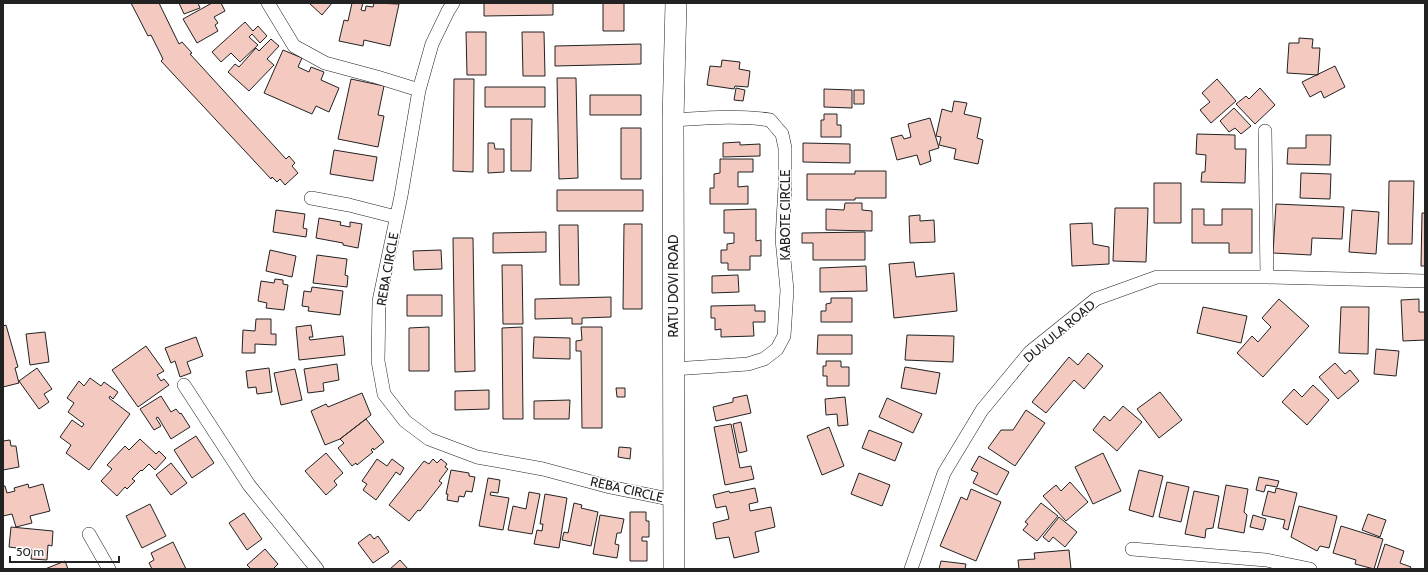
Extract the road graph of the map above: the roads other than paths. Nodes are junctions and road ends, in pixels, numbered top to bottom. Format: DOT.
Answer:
graph roads {
  1 [pos="268,3"];
  2 [pos="454,3"];
  3 [pos="676,3"];
  4 [pos="419,90"];
  5 [pos="673,120"];
  6 [pos="1265,131"];
  7 [pos="311,198"];
  8 [pos="396,217"];
  9 [pos="1267,277"];
  10 [pos="1425,281"];
  11 [pos="673,369"];
  12 [pos="184,386"];
  13 [pos="674,500"];
  14 [pos="89,534"];
  15 [pos="1132,549"];
  16 [pos="108,569"];
  17 [pos="317,569"];
  18 [pos="674,569"];
  19 [pos="911,569"];
  20 [pos="1310,569"];
  1 -- 4 [label="street"];
  2 -- 4 [label="street, REBA CIRCLE"];
  3 -- 5 [label="main road, RATU DOVI ROAD"];
  4 -- 8 [label="street, REBA CIRCLE"];
  5 -- 11 [label="main road, RATU DOVI ROAD"];
  5 -- 11 [label="street, KABOTE CIRCLE"];
  6 -- 9 [label="street"];
  7 -- 8 [label="street"];
  8 -- 13 [label="street, REBA CIRCLE"];
  9 -- 10 [label="street, DUVULA ROAD"];
  9 -- 19 [label="street, DUVULA ROAD"];
  11 -- 13 [label="main road, RATU DOVI ROAD"];
  12 -- 17 [label="street"];
  13 -- 18 [label="main road, RATU DOVI ROAD"];
  14 -- 16 [label="street"];
  15 -- 20 [label="street"];
}
